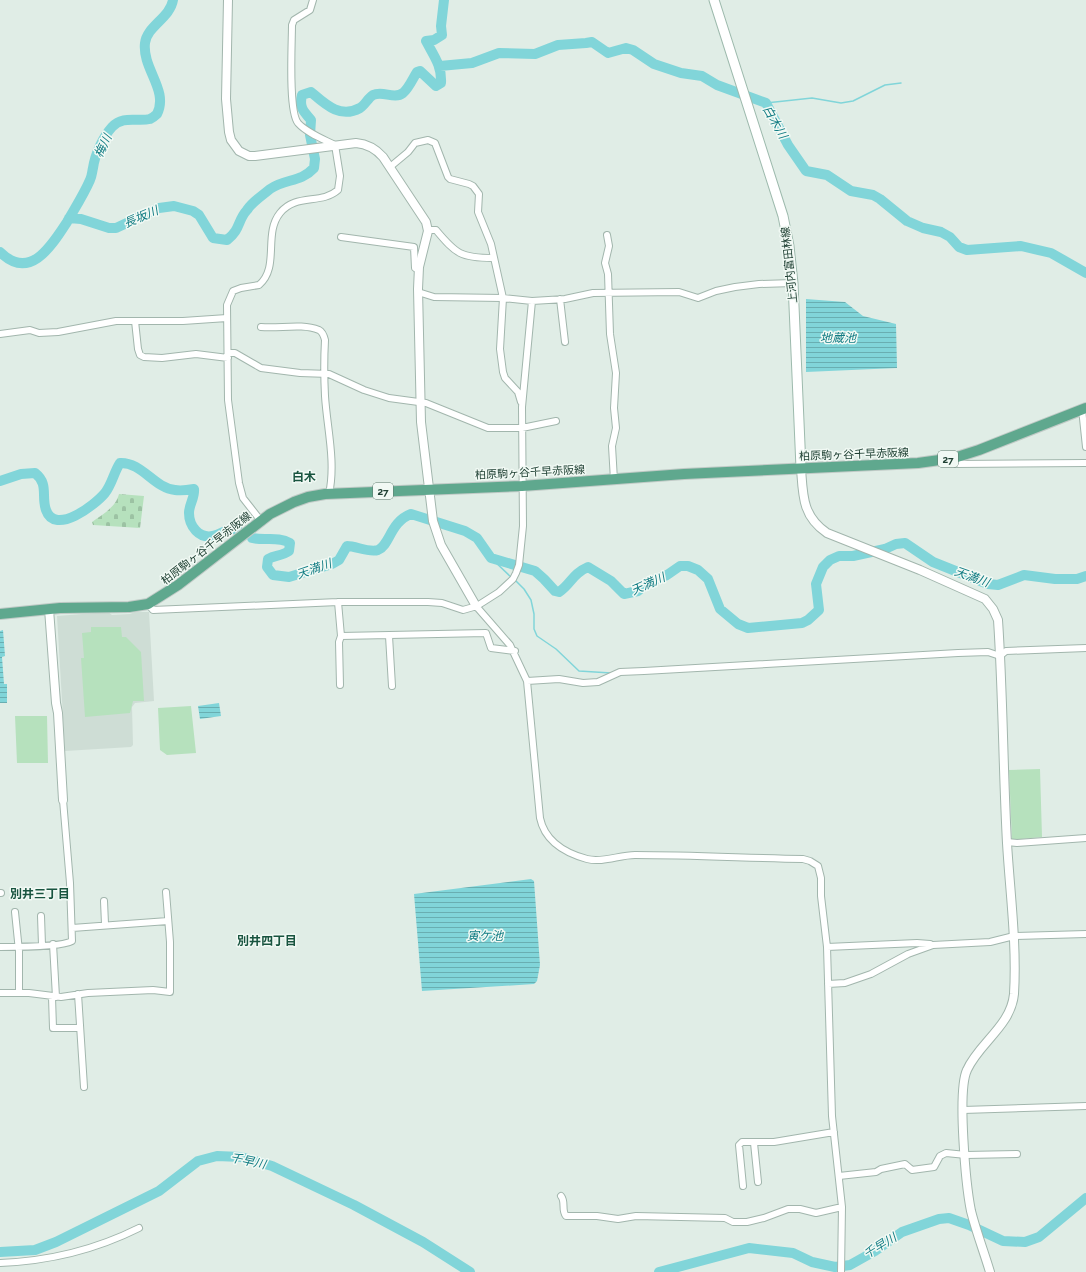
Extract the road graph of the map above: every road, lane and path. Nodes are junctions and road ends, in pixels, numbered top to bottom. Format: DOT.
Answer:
graph roads {
  1 [pos="228,0"];
  2 [pos="313,0"];
  3 [pos="714,0"];
  4 [pos="335,146"];
  5 [pos="390,167"];
  6 [pos="428,230"];
  7 [pos="607,235"];
  8 [pos="341,237"];
  9 [pos="493,258"];
  10 [pos="419,270"];
  11 [pos="793,283"];
  12 [pos="418,292"];
  13 [pos="609,294"];
  14 [pos="503,298"];
  15 [pos="560,299"];
  16 [pos="532,301"];
  17 [pos="227,318"];
  18 [pos="135,322"];
  19 [pos="261,327"];
  20 [pos="0,334"];
  21 [pos="566,342"];
  22 [pos="228,355"];
  23 [pos="326,374"];
  24 [pos="420,401"];
  25 [pos="522,407"];
  26 [pos="1084,408"];
  27 [pos="556,421"];
  28 [pos="522,428"];
  29 [pos="1086,447"];
  30 [pos="954,458"];
  31 [pos="1086,463"];
  32 [pos="800,468"];
  33 [pos="614,480"];
  34 [pos="522,486"];
  35 [pos="430,490"];
  36 [pos="329,494"];
  37 [pos="261,521"];
  38 [pos="338,602"];
  39 [pos="148,604"];
  40 [pos="476,606"];
  41 [pos="49,609"];
  42 [pos="0,614"];
  43 [pos="341,636"];
  44 [pos="389,636"];
  45 [pos="1086,648"];
  46 [pos="515,651"];
  47 [pos="1000,656"];
  48 [pos="527,680"];
  49 [pos="340,686"];
  50 [pos="392,686"];
  51 [pos="63,800"];
  52 [pos="1086,838"];
  53 [pos="1007,842"];
  54 [pos="166,892"];
  55 [pos="104,901"];
  56 [pos="15,912"];
  57 [pos="41,916"];
  58 [pos="168,922"];
  59 [pos="105,924"];
  60 [pos="72,928"];
  61 [pos="1086,934"];
  62 [pos="1014,936"];
  63 [pos="53,944"];
  64 [pos="42,945"];
  65 [pos="934,945"];
  66 [pos="0,946"];
  67 [pos="18,946"];
  68 [pos="827,947"];
  69 [pos="828,984"];
  70 [pos="19,992"];
  71 [pos="0,993"];
  72 [pos="78,994"];
  73 [pos="54,997"];
  74 [pos="80,1028"];
  75 [pos="84,1087"];
  76 [pos="1086,1106"];
  77 [pos="963,1110"];
  78 [pos="834,1132"];
  79 [pos="754,1143"];
  80 [pos="1017,1154"];
  81 [pos="966,1155"];
  82 [pos="839,1176"];
  83 [pos="758,1182"];
  84 [pos="743,1186"];
  85 [pos="561,1196"];
  86 [pos="842,1207"];
  87 [pos="139,1228"];
  88 [pos="0,1263"];
  89 [pos="841,1272"];
  90 [pos="990,1272"];
  1 -- 4 [label="street"];
  2 -- 4 [label="street"];
  3 -- 11 [label="main road, 上河内富田林線"];
  4 -- 5 [label="street"];
  4 -- 17 [label="street"];
  5 -- 6 [label="street"];
  5 -- 9 [label="street"];
  6 -- 9 [label="street"];
  6 -- 10 [label="street"];
  7 -- 13 [label="street"];
  8 -- 10 [label="street"];
  9 -- 14 [label="street"];
  10 -- 12 [label="street"];
  11 -- 13 [label="street"];
  11 -- 32 [label="main road, 上河内富田林線"];
  12 -- 14 [label="street"];
  12 -- 24 [label="street"];
  13 -- 15 [label="street"];
  13 -- 33 [label="street"];
  14 -- 16 [label="street"];
  14 -- 25 [label="street"];
  15 -- 16 [label="street"];
  15 -- 21 [label="street"];
  16 -- 25 [label="street"];
  17 -- 18 [label="street"];
  17 -- 22 [label="street"];
  18 -- 20 [label="street"];
  18 -- 22 [label="street"];
  19 -- 23 [label="street"];
  22 -- 23 [label="street"];
  22 -- 37 [label="street"];
  23 -- 24 [label="street"];
  23 -- 36 [label="street"];
  24 -- 28 [label="street"];
  24 -- 35 [label="street"];
  25 -- 28 [label="street"];
  26 -- 29 [label="street"];
  26 -- 30 [label="main road, 柏原駒ヶ谷千早赤阪線 / 27"];
  27 -- 28 [label="street"];
  28 -- 34 [label="street"];
  30 -- 31 [label="street"];
  30 -- 32 [label="main road, 柏原駒ヶ谷千早赤阪線 / 27"];
  32 -- 33 [label="main road, 柏原駒ヶ谷千早赤阪線 / 27"];
  32 -- 47 [label="street"];
  33 -- 34 [label="main road, 柏原駒ヶ谷千早赤阪線 / 27"];
  34 -- 35 [label="main road, 柏原駒ヶ谷千早赤阪線 / 27"];
  34 -- 40 [label="street"];
  35 -- 36 [label="main road, 柏原駒ヶ谷千早赤阪線 / 27"];
  35 -- 40 [label="street"];
  36 -- 37 [label="main road, 柏原駒ヶ谷千早赤阪線 / 27"];
  37 -- 39 [label="main road, 柏原駒ヶ谷千早赤阪線 / 27"];
  38 -- 39 [label="street"];
  38 -- 40 [label="street"];
  38 -- 43 [label="street"];
  39 -- 41 [label="main road, 柏原駒ヶ谷千早赤阪線 / 27"];
  40 -- 46 [label="street"];
  41 -- 42 [label="main road, 柏原駒ヶ谷千早赤阪線 / 27"];
  41 -- 51 [label="street"];
  43 -- 44 [label="street"];
  43 -- 49 [label="street"];
  44 -- 46 [label="street"];
  44 -- 50 [label="street"];
  45 -- 47 [label="street"];
  46 -- 48 [label="street"];
  47 -- 48 [label="street"];
  47 -- 53 [label="street"];
  48 -- 68 [label="street"];
  51 -- 60 [label="street"];
  52 -- 53 [label="street"];
  53 -- 62 [label="street"];
  54 -- 58 [label="street"];
  55 -- 59 [label="street"];
  56 -- 67 [label="street"];
  57 -- 64 [label="street"];
  58 -- 59 [label="street"];
  58 -- 72 [label="street"];
  59 -- 60 [label="street"];
  60 -- 63 [label="street"];
  61 -- 62 [label="street"];
  62 -- 65 [label="street"];
  62 -- 77 [label="street"];
  63 -- 64 [label="street"];
  63 -- 73 [label="street"];
  64 -- 67 [label="street"];
  65 -- 68 [label="street"];
  65 -- 69 [label="street"];
  66 -- 67 [label="street"];
  67 -- 70 [label="street"];
  68 -- 69 [label="street"];
  69 -- 78 [label="street"];
  70 -- 71 [label="street"];
  70 -- 73 [label="street"];
  72 -- 73 [label="street"];
  72 -- 74 [label="street"];
  73 -- 74 [label="street"];
  74 -- 75 [label="street"];
  76 -- 77 [label="street"];
  77 -- 81 [label="street"];
  78 -- 79 [label="street"];
  78 -- 82 [label="street"];
  79 -- 83 [label="street"];
  79 -- 84 [label="street"];
  80 -- 81 [label="street"];
  81 -- 82 [label="street"];
  81 -- 90 [label="street"];
  82 -- 86 [label="street"];
  85 -- 86 [label="street"];
  86 -- 89 [label="street"];
  87 -- 88 [label="street"];
}
